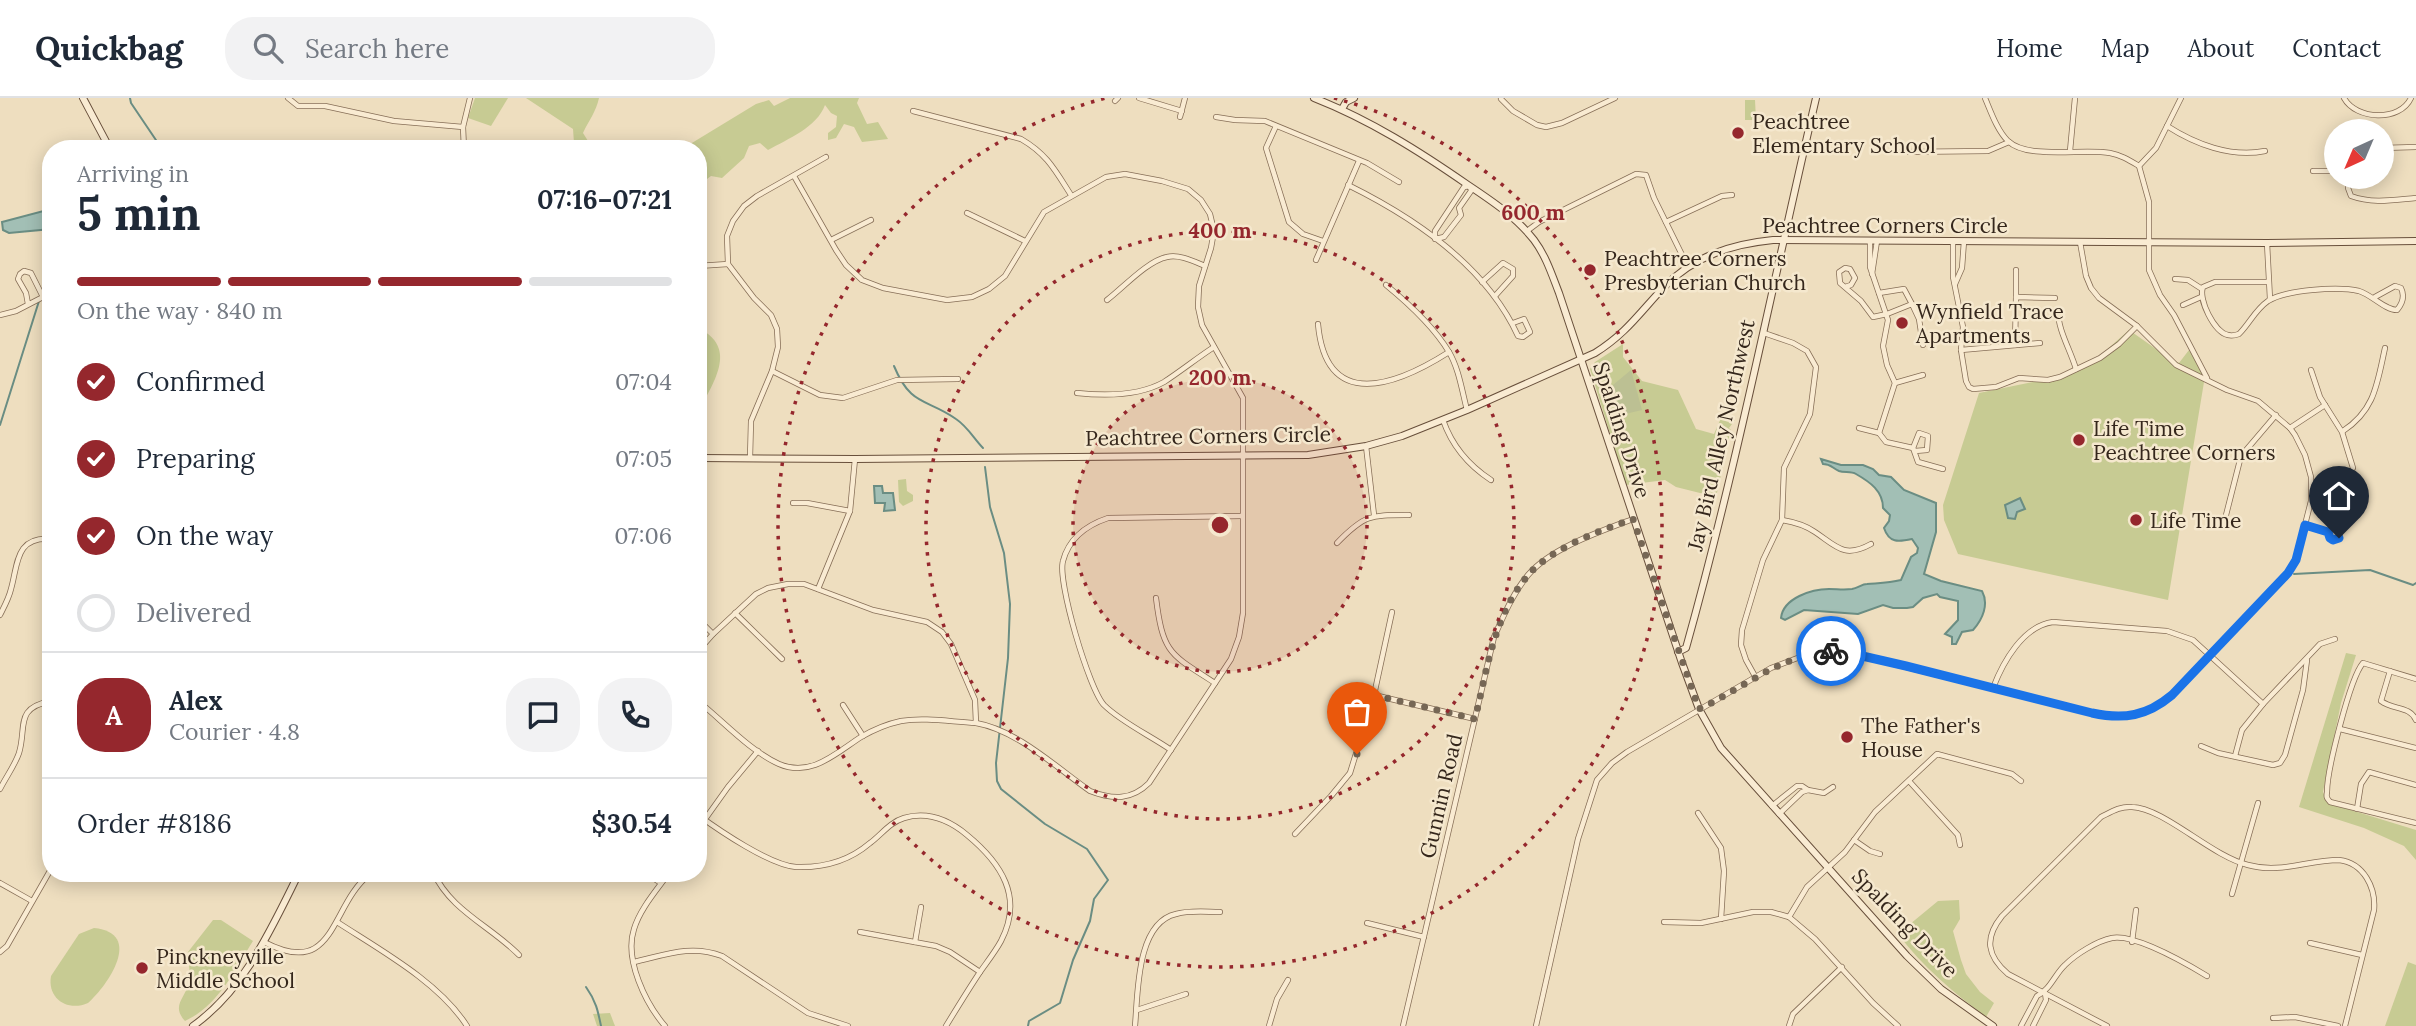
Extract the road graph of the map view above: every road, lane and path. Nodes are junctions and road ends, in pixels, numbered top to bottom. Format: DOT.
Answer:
graph roads {
  1 [pos="83,98"];
  2 [pos="288,98"];
  3 [pos="319,98"];
  4 [pos="470,98"];
  5 [pos="1139,98"];
  6 [pos="1185,98"];
  7 [pos="1314,98"];
  8 [pos="1354,98"];
  9 [pos="1615,98"];
  10 [pos="1816,98"];
  11 [pos="1985,98"];
  12 [pos="2076,98"];
  13 [pos="2181,98"];
  14 [pos="2344,98"];
  15 [pos="2411,98"];
  16 [pos="1502,99"];
  17 [pos="326,106"];
  18 [pos="1342,109"];
  19 [pos="913,111"];
  20 [pos="1182,111"];
  21 [pos="1180,117"];
  22 [pos="1216,117"];
  23 [pos="1276,126"];
  24 [pos="2167,126"];
  25 [pos="463,127"];
  26 [pos="105,140"];
  27 [pos="464,140"];
  28 [pos="2009,142"];
  29 [pos="2416,147"];
  30 [pos="2394,148"];
  31 [pos="2070,151"];
  32 [pos="2265,151"];
  33 [pos="1901,152"];
  34 [pos="826,156"];
  35 [pos="1359,161"];
  36 [pos="2139,166"];
  37 [pos="2313,171"];
  38 [pos="2324,171"];
  39 [pos="794,176"];
  40 [pos="1399,182"];
  41 [pos="1348,185"];
  42 [pos="1469,186"];
  43 [pos="2348,189"];
  44 [pos="1071,195"];
  45 [pos="1732,195"];
  46 [pos="2416,198"];
  47 [pos="1454,204"];
  48 [pos="1460,208"];
  49 [pos="967,213"];
  50 [pos="871,220"];
  51 [pos="1665,222"];
  52 [pos="1527,231"];
  53 [pos="1435,239"];
  54 [pos="831,240"];
  55 [pos="1783,240"];
  56 [pos="1025,241"];
  57 [pos="1323,241"];
  58 [pos="1873,241"];
  59 [pos="1953,241"];
  60 [pos="1964,241"];
  61 [pos="2416,241"];
  62 [pos="2080,242"];
  63 [pos="2148,242"];
  64 [pos="2267,243"];
  65 [pos="1316,260"];
  66 [pos="728,264"];
  67 [pos="707,265"];
  68 [pos="1205,266"];
  69 [pos="1688,267"];
  70 [pos="2016,270"];
  71 [pos="2175,279"];
  72 [pos="1482,282"];
  73 [pos="2268,282"];
  74 [pos="1386,285"];
  75 [pos="1954,285"];
  76 [pos="1845,287"];
  77 [pos="2202,289"];
  78 [pos="1879,293"];
  79 [pos="42,295"];
  80 [pos="1494,296"];
  81 [pos="2202,296"];
  82 [pos="42,297"];
  83 [pos="2375,297"];
  84 [pos="2016,298"];
  85 [pos="2055,298"];
  86 [pos="2270,299"];
  87 [pos="1107,300"];
  88 [pos="28,304"];
  89 [pos="1912,304"];
  90 [pos="2183,305"];
  91 [pos="2058,311"];
  92 [pos="1886,314"];
  93 [pos="0,315"];
  94 [pos="1513,323"];
  95 [pos="1318,324"];
  96 [pos="2137,326"];
  97 [pos="1764,333"];
  98 [pos="2040,343"];
  99 [pos="1923,345"];
  100 [pos="2015,345"];
  101 [pos="1214,347"];
  102 [pos="2385,348"];
  103 [pos="1961,350"];
  104 [pos="1449,352"];
  105 [pos="1580,361"];
  106 [pos="2076,369"];
  107 [pos="2311,370"];
  108 [pos="772,371"];
  109 [pos="1923,375"];
  110 [pos="958,379"];
  111 [pos="2207,379"];
  112 [pos="1895,383"];
  113 [pos="1077,393"];
  114 [pos="2325,405"];
  115 [pos="1467,410"];
  116 [pos="2276,415"];
  117 [pos="1443,420"];
  118 [pos="1859,428"];
  119 [pos="2290,428"];
  120 [pos="2342,432"];
  121 [pos="1879,433"];
  122 [pos="1366,446"];
  123 [pos="1243,456"];
  124 [pos="750,457"];
  125 [pos="707,458"];
  126 [pos="855,459"];
  127 [pos="2353,468"];
  128 [pos="1942,469"];
  129 [pos="1491,480"];
  130 [pos="793,503"];
  131 [pos="850,511"];
  132 [pos="1374,515"];
  133 [pos="1409,515"];
  134 [pos="1242,516"];
  135 [pos="1633,519"];
  136 [pos="1782,520"];
  137 [pos="2224,523"];
  138 [pos="2305,525"];
  139 [pos="2328,532"];
  140 [pos="42,541"];
  141 [pos="1337,543"];
  142 [pos="1871,544"];
  143 [pos="818,589"];
  144 [pos="1156,598"];
  145 [pos="1392,612"];
  146 [pos="736,613"];
  147 [pos="0,615"];
  148 [pos="707,628"];
  149 [pos="713,634"];
  150 [pos="2335,639"];
  151 [pos="707,641"];
  152 [pos="1678,652"];
  153 [pos="2210,656"];
  154 [pos="782,659"];
  155 [pos="2307,660"];
  156 [pos="2390,671"];
  157 [pos="1756,678"];
  158 [pos="2416,679"];
  159 [pos="1215,683"];
  160 [pos="1993,688"];
  161 [pos="1374,695"];
  162 [pos="42,703"];
  163 [pos="2263,704"];
  164 [pos="844,705"];
  165 [pos="707,708"];
  166 [pos="1699,709"];
  167 [pos="1475,719"];
  168 [pos="2416,720"];
  169 [pos="976,723"];
  170 [pos="2340,729"];
  171 [pos="863,736"];
  172 [pos="2201,746"];
  173 [pos="2416,748"];
  174 [pos="1171,750"];
  175 [pos="758,751"];
  176 [pos="2235,756"];
  177 [pos="1909,780"];
  178 [pos="2021,781"];
  179 [pos="2416,785"];
  180 [pos="1833,787"];
  181 [pos="0,789"];
  182 [pos="1808,790"];
  183 [pos="2258,803"];
  184 [pos="1772,807"];
  185 [pos="2357,809"];
  186 [pos="1698,813"];
  187 [pos="1779,814"];
  188 [pos="707,815"];
  189 [pos="707,821"];
  190 [pos="2416,823"];
  191 [pos="1295,834"];
  192 [pos="1854,840"];
  193 [pos="1960,845"];
  194 [pos="1880,854"];
  195 [pos="2242,863"];
  196 [pos="1828,868"];
  197 [pos="43,882"];
  198 [pos="294,882"];
  199 [pos="361,882"];
  200 [pos="438,882"];
  201 [pos="0,883"];
  202 [pos="661,883"];
  203 [pos="2232,894"];
  204 [pos="32,901"];
  205 [pos="921,907"];
  206 [pos="2136,910"];
  207 [pos="1220,912"];
  208 [pos="1789,917"];
  209 [pos="1721,919"];
  210 [pos="337,922"];
  211 [pos="1664,922"];
  212 [pos="1367,923"];
  213 [pos="860,932"];
  214 [pos="1424,937"];
  215 [pos="264,942"];
  216 [pos="915,942"];
  217 [pos="2132,942"];
  218 [pos="2309,943"];
  219 [pos="0,952"];
  220 [pos="519,955"];
  221 [pos="2362,955"];
  222 [pos="634,962"];
  223 [pos="1842,967"];
  224 [pos="980,972"];
  225 [pos="2207,976"];
  226 [pos="1289,980"];
  227 [pos="1186,993"];
  228 [pos="2045,993"];
  229 [pos="1137,1010"];
  230 [pos="2027,1015"];
  231 [pos="2273,1018"];
  232 [pos="2037,1020"];
  233 [pos="193,1026"];
  234 [pos="467,1026"];
  235 [pos="666,1026"];
  236 [pos="848,1026"];
  237 [pos="946,1026"];
  238 [pos="1135,1026"];
  239 [pos="1269,1026"];
  240 [pos="1403,1026"];
  241 [pos="1536,1026"];
  242 [pos="1789,1026"];
  243 [pos="1898,1026"];
  244 [pos="1993,1026"];
  245 [pos="2021,1026"];
  246 [pos="2033,1026"];
  247 [pos="2107,1026"];
  248 [pos="2338,1026"];
  249 [pos="2345,1026"];
  1 -- 26 [label="street"];
  2 -- 17 [label="street"];
  3 -- 17 [label="street"];
  4 -- 25 [label="street"];
  5 -- 20 [label="street"];
  6 -- 20 [label="street"];
  7 -- 18 [label="street, Spalding Drive"];
  8 -- 18 [label="street"];
  9 -- 16 [label="street"];
  10 -- 55 [label="street, Jay Bird Alley Northwest"];
  11 -- 28 [label="street"];
  12 -- 31 [label="street"];
  13 -- 24 [label="street"];
  14 -- 15 [label="street"];
  17 -- 25 [label="street"];
  18 -- 42 [label="street, Spalding Drive"];
  19 -- 44 [label="street"];
  20 -- 21 [label="street"];
  22 -- 23 [label="street"];
  23 -- 35 [label="street"];
  23 -- 57 [label="street"];
  24 -- 32 [label="street"];
  24 -- 36 [label="street"];
  25 -- 27 [label="street"];
  28 -- 31 [label="street"];
  28 -- 33 [label="street"];
  29 -- 30 [label="street"];
  31 -- 36 [label="street"];
  34 -- 39 [label="street"];
  35 -- 40 [label="street"];
  35 -- 41 [label="street"];
  36 -- 63 [label="street"];
  37 -- 38 [label="street"];
  39 -- 54 [label="street"];
  39 -- 66 [label="street"];
  41 -- 53 [label="street"];
  41 -- 57 [label="street"];
  42 -- 47 [label="street"];
  42 -- 48 [label="street"];
  42 -- 52 [label="street, Spalding Drive"];
  43 -- 46 [label="street"];
  44 -- 56 [label="street"];
  44 -- 68 [label="street"];
  45 -- 51 [label="street"];
  47 -- 48 [label="street"];
  47 -- 53 [label="street"];
  48 -- 53 [label="street"];
  49 -- 56 [label="street"];
  50 -- 54 [label="street"];
  51 -- 52 [label="street"];
  51 -- 69 [label="street"];
  52 -- 105 [label="street, Spalding Drive"];
  53 -- 72 [label="street"];
  54 -- 56 [label="street"];
  55 -- 58 [label="street, Peachtree Corners Circle"];
  55 -- 69 [label="street, Peachtree Corners Circle"];
  55 -- 97 [label="street, Jay Bird Alley Northwest"];
  57 -- 65 [label="street"];
  58 -- 59 [label="street, Peachtree Corners Circle"];
  58 -- 78 [label="street"];
  59 -- 60 [label="street, Peachtree Corners Circle"];
  59 -- 75 [label="street"];
  60 -- 62 [label="street, Peachtree Corners Circle"];
  60 -- 75 [label="street"];
  61 -- 64 [label="street, Peachtree Corners Circle"];
  62 -- 63 [label="street, Peachtree Corners Circle"];
  62 -- 96 [label="street"];
  63 -- 64 [label="street, Peachtree Corners Circle"];
  63 -- 111 [label="street"];
  64 -- 73 [label="street"];
  66 -- 67 [label="street"];
  66 -- 108 [label="street"];
  68 -- 87 [label="street"];
  68 -- 101 [label="street"];
  69 -- 105 [label="street, Peachtree Corners Circle"];
  70 -- 84 [label="street"];
  71 -- 77 [label="street"];
  72 -- 80 [label="street"];
  72 -- 80 [label="street"];
  73 -- 77 [label="street"];
  73 -- 86 [label="street"];
  74 -- 104 [label="street"];
  75 -- 103 [label="street"];
  76 -- 76 [label="street"];
  76 -- 92 [label="street"];
  77 -- 81 [label="street"];
  78 -- 89 [label="street"];
  78 -- 92 [label="street"];
  79 -- 88 [label="street"];
  80 -- 94 [label="street"];
  81 -- 86 [label="street"];
  81 -- 90 [label="street"];
  82 -- 88 [label="street"];
  83 -- 83 [label="street"];
  83 -- 86 [label="street"];
  84 -- 85 [label="street"];
  84 -- 100 [label="street"];
  88 -- 93 [label="street"];
  89 -- 92 [label="street"];
  89 -- 99 [label="street"];
  91 -- 106 [label="street"];
  92 -- 112 [label="street"];
  95 -- 104 [label="street"];
  96 -- 106 [label="street"];
  96 -- 111 [label="street"];
  97 -- 136 [label="street"];
  97 -- 152 [label="street, Jay Bird Alley Northwest"];
  98 -- 100 [label="street"];
  100 -- 103 [label="street"];
  101 -- 113 [label="street"];
  101 -- 123 [label="street"];
  102 -- 120 [label="street"];
  103 -- 106 [label="street"];
  104 -- 115 [label="street"];
  105 -- 115 [label="street, Peachtree Corners Circle"];
  105 -- 135 [label="street, Spalding Drive"];
  107 -- 114 [label="street"];
  108 -- 110 [label="street"];
  108 -- 124 [label="street"];
  109 -- 112 [label="street"];
  111 -- 116 [label="street"];
  112 -- 121 [label="street"];
  114 -- 119 [label="street"];
  114 -- 120 [label="street"];
  115 -- 117 [label="street, Peachtree Corners Circle"];
  116 -- 119 [label="street"];
  116 -- 137 [label="street"];
  117 -- 122 [label="street, Peachtree Corners Circle"];
  117 -- 129 [label="street"];
  118 -- 121 [label="street"];
  119 -- 138 [label="street"];
  120 -- 127 [label="street"];
  121 -- 128 [label="street"];
  122 -- 123 [label="street, Peachtree Corners Circle"];
  122 -- 132 [label="street"];
  123 -- 126 [label="street, Peachtree Corners Circle"];
  123 -- 134 [label="street"];
  124 -- 125 [label="street, Peachtree Corners Circle"];
  124 -- 126 [label="street, Peachtree Corners Circle"];
  126 -- 131 [label="street"];
  130 -- 131 [label="street"];
  131 -- 143 [label="street"];
  132 -- 133 [label="street"];
  132 -- 141 [label="street"];
  134 -- 159 [label="street"];
  134 -- 174 [label="street"];
  135 -- 152 [label="street, Spalding Drive"];
  135 -- 167 [label="street, Gunnin Road"];
  136 -- 142 [label="street"];
  136 -- 157 [label="street"];
  138 -- 139 [label="street"];
  138 -- 153 [label="street"];
  140 -- 147 [label="street"];
  143 -- 146 [label="street"];
  143 -- 169 [label="street"];
  144 -- 159 [label="street"];
  145 -- 161 [label="street"];
  146 -- 149 [label="street"];
  146 -- 154 [label="street"];
  148 -- 149 [label="street"];
  149 -- 151 [label="street"];
  150 -- 155 [label="street"];
  152 -- 166 [label="street, Spalding Drive"];
  153 -- 160 [label="street"];
  153 -- 160 [label="street"];
  153 -- 163 [label="street"];
  155 -- 163 [label="street"];
  155 -- 176 [label="street"];
  156 -- 158 [label="street"];
  156 -- 168 [label="street"];
  156 -- 170 [label="street"];
  157 -- 160 [label="street"];
  157 -- 166 [label="street"];
  159 -- 174 [label="street"];
  161 -- 167 [label="street"];
  161 -- 191 [label="street"];
  162 -- 181 [label="street"];
  163 -- 176 [label="street"];
  164 -- 171 [label="street"];
  165 -- 175 [label="street"];
  166 -- 184 [label="street, Spalding Drive"];
  166 -- 241 [label="street"];
  167 -- 214 [label="street, Gunnin Road"];
  169 -- 171 [label="street"];
  169 -- 174 [label="street"];
  170 -- 173 [label="street"];
  170 -- 185 [label="street"];
  171 -- 175 [label="street"];
  172 -- 176 [label="street"];
  175 -- 188 [label="street"];
  177 -- 178 [label="street"];
  177 -- 192 [label="street"];
  177 -- 193 [label="street"];
  179 -- 185 [label="street"];
  180 -- 182 [label="street"];
  182 -- 184 [label="street"];
  182 -- 187 [label="street"];
  183 -- 195 [label="street"];
  184 -- 187 [label="street, Spalding Drive"];
  185 -- 190 [label="street"];
  186 -- 209 [label="street"];
  187 -- 196 [label="street, Spalding Drive"];
  189 -- 224 [label="street"];
  192 -- 194 [label="street"];
  192 -- 196 [label="street"];
  195 -- 203 [label="street"];
  195 -- 221 [label="street"];
  195 -- 228 [label="street"];
  196 -- 208 [label="street"];
  196 -- 244 [label="street, Spalding Drive"];
  197 -- 204 [label="street"];
  198 -- 215 [label="street"];
  199 -- 210 [label="street"];
  200 -- 220 [label="street"];
  201 -- 204 [label="street"];
  202 -- 222 [label="street"];
  204 -- 219 [label="street"];
  205 -- 216 [label="street"];
  206 -- 217 [label="street"];
  207 -- 229 [label="street"];
  208 -- 209 [label="street"];
  208 -- 223 [label="street"];
  209 -- 211 [label="street"];
  210 -- 215 [label="street"];
  210 -- 234 [label="street"];
  212 -- 214 [label="street"];
  213 -- 216 [label="street"];
  214 -- 240 [label="street, Gunnin Road"];
  215 -- 233 [label="street"];
  216 -- 224 [label="street"];
  217 -- 225 [label="street"];
  217 -- 228 [label="street"];
  218 -- 221 [label="street"];
  221 -- 249 [label="street"];
  222 -- 235 [label="street"];
  222 -- 236 [label="street"];
  223 -- 242 [label="street"];
  223 -- 243 [label="street"];
  224 -- 237 [label="street"];
  226 -- 239 [label="street"];
  227 -- 229 [label="street"];
  228 -- 230 [label="street"];
  228 -- 232 [label="street"];
  228 -- 247 [label="street"];
  229 -- 238 [label="street"];
  230 -- 232 [label="street"];
  230 -- 245 [label="street"];
  231 -- 248 [label="street"];
  232 -- 246 [label="street"];
}
